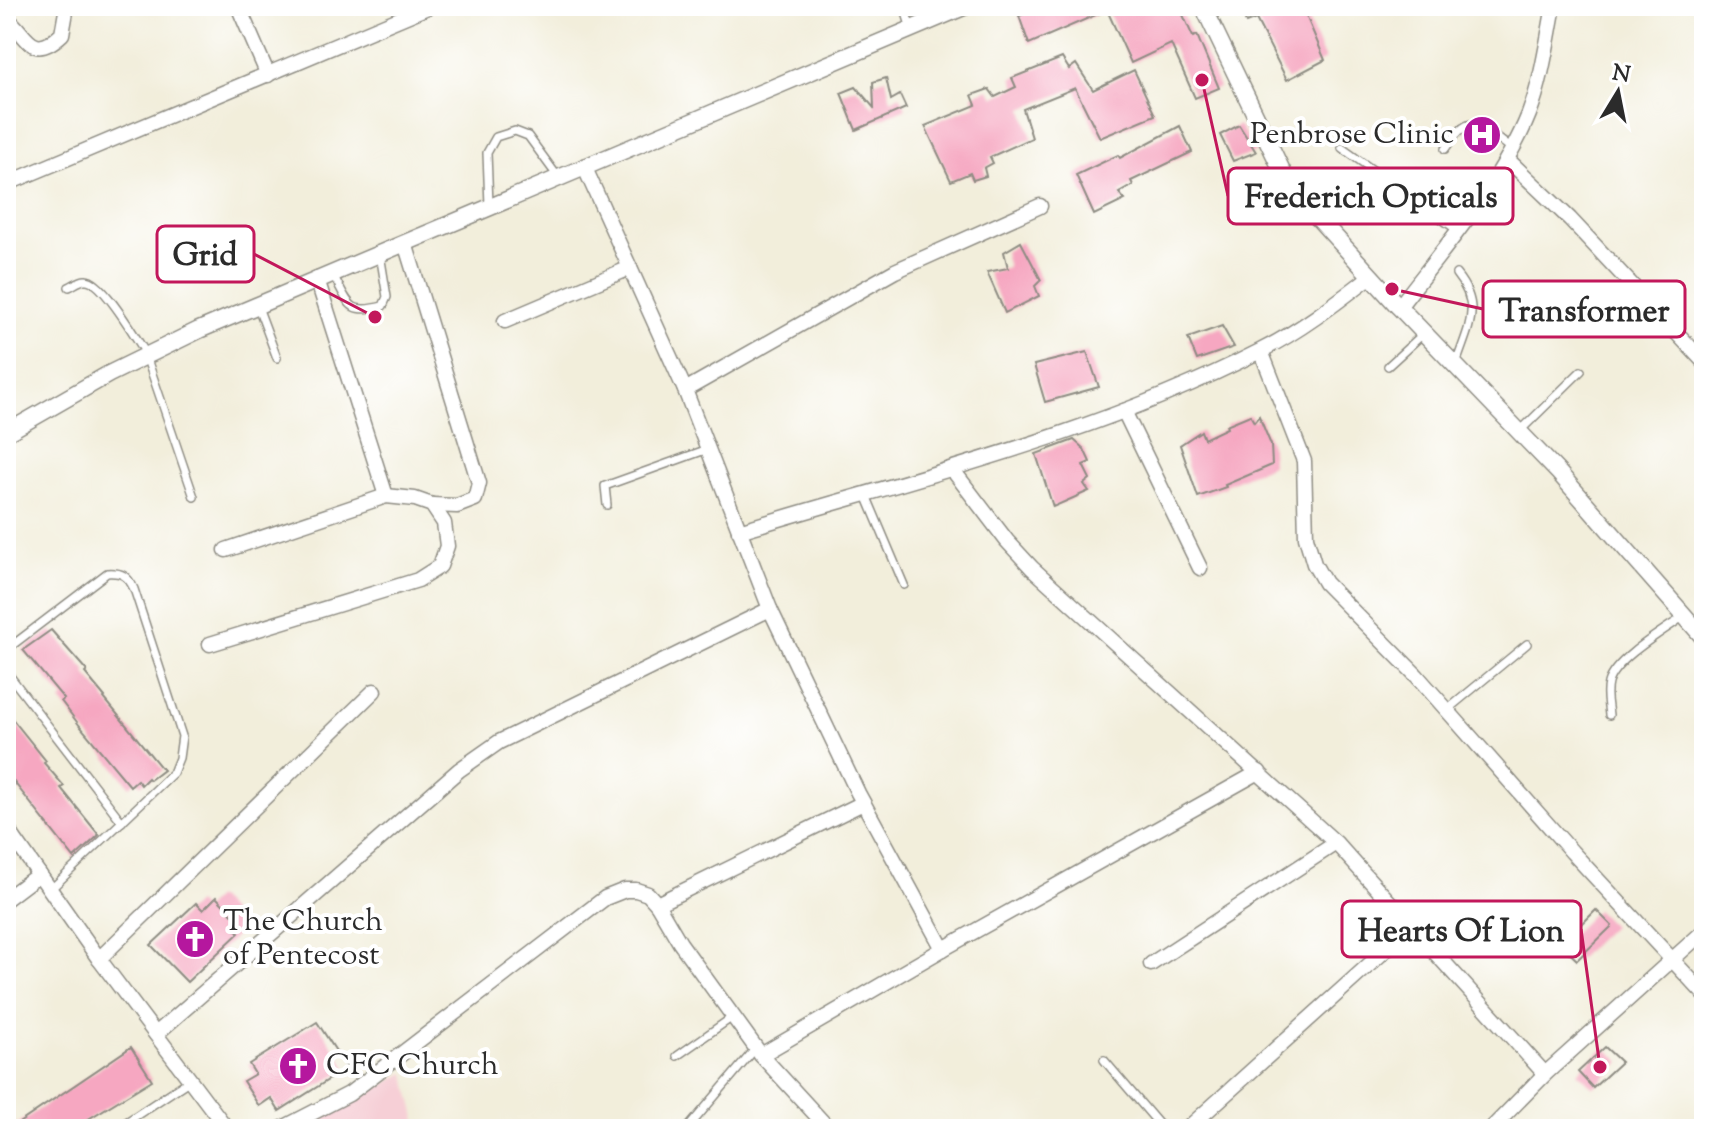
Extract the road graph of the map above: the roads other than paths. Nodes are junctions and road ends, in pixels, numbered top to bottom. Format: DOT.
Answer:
graph roads {
  1 [pos="67,6"];
  2 [pos="238,6"];
  3 [pos="430,6"];
  4 [pos="904,6"];
  5 [pos="966,6"];
  6 [pos="1203,6"];
  7 [pos="1554,6"];
  8 [pos="6,18"];
  9 [pos="911,29"];
  10 [pos="268,75"];
  11 [pos="1342,148"];
  12 [pos="1445,149"];
  13 [pos="1510,154"];
  14 [pos="584,166"];
  15 [pos="558,177"];
  16 [pos="6,184"];
  17 [pos="1040,206"];
  18 [pos="489,207"];
  19 [pos="1457,230"];
  20 [pos="405,243"];
  21 [pos="380,254"];
  22 [pos="630,268"];
  23 [pos="1456,274"];
  24 [pos="324,276"];
  25 [pos="1371,276"];
  26 [pos="69,287"];
  27 [pos="257,305"];
  28 [pos="1399,307"];
  29 [pos="505,321"];
  30 [pos="1424,332"];
  31 [pos="1261,351"];
  32 [pos="146,356"];
  33 [pos="277,358"];
  34 [pos="1704,362"];
  35 [pos="1456,364"];
  36 [pos="1388,366"];
  37 [pos="1581,371"];
  38 [pos="685,390"];
  39 [pos="1124,411"];
  40 [pos="1520,431"];
  41 [pos="6,433"];
  42 [pos="708,449"];
  43 [pos="952,469"];
  44 [pos="865,493"];
  45 [pos="386,496"];
  46 [pos="194,497"];
  47 [pos="432,505"];
  48 [pos="607,505"];
  49 [pos="739,531"];
  50 [pos="226,550"];
  51 [pos="1200,568"];
  52 [pos="904,585"];
  53 [pos="770,609"];
  54 [pos="1684,616"];
  55 [pos="1704,638"];
  56 [pos="210,644"];
  57 [pos="1527,644"];
  58 [pos="6,650"];
  59 [pos="6,671"];
  60 [pos="374,691"];
  61 [pos="1447,710"];
  62 [pos="1609,715"];
  63 [pos="1259,772"];
  64 [pos="863,803"];
  65 [pos="122,822"];
  66 [pos="6,827"];
  67 [pos="1336,843"];
  68 [pos="39,874"];
  69 [pos="50,890"];
  70 [pos="6,899"];
  71 [pos="657,904"];
  72 [pos="1411,927"];
  73 [pos="1704,931"];
  74 [pos="943,949"];
  75 [pos="99,959"];
  76 [pos="1673,960"];
  77 [pos="1151,964"];
  78 [pos="1704,994"];
  79 [pos="734,1016"];
  80 [pos="156,1034"];
  81 [pos="759,1052"];
  82 [pos="677,1056"];
  83 [pos="1104,1060"];
  84 [pos="1545,1074"];
  85 [pos="190,1080"];
  86 [pos="116,1129"];
  87 [pos="227,1129"];
  88 [pos="281,1129"];
  89 [pos="687,1129"];
  90 [pos="829,1129"];
  91 [pos="1163,1129"];
  92 [pos="1187,1129"];
  93 [pos="1491,1129"];
  1 -- 8 [label="street"];
  2 -- 10 [label="street"];
  3 -- 10 [label="street"];
  4 -- 9 [label="lane"];
  5 -- 9 [label="street"];
  6 -- 25 [label="street"];
  7 -- 13 [label="street"];
  9 -- 14 [label="street"];
  10 -- 16 [label="street"];
  11 -- 19 [label="lane"];
  12 -- 13 [label="lane"];
  13 -- 19 [label="street"];
  13 -- 34 [label="street"];
  14 -- 15 [label="street"];
  14 -- 22 [label="street"];
  15 -- 18 [label="street"];
  15 -- 18 [label="lane"];
  17 -- 38 [label="street"];
  18 -- 20 [label="street"];
  19 -- 28 [label="street"];
  20 -- 21 [label="street"];
  20 -- 47 [label="street"];
  21 -- 24 [label="street"];
  21 -- 24 [label="lane"];
  22 -- 29 [label="street"];
  22 -- 38 [label="street"];
  23 -- 35 [label="lane"];
  24 -- 27 [label="street"];
  24 -- 45 [label="street"];
  25 -- 28 [label="street"];
  25 -- 31 [label="street"];
  26 -- 32 [label="lane"];
  27 -- 32 [label="street"];
  27 -- 33 [label="lane"];
  28 -- 30 [label="street"];
  30 -- 35 [label="street"];
  30 -- 36 [label="lane"];
  31 -- 39 [label="street"];
  31 -- 61 [label="street"];
  32 -- 41 [label="street"];
  32 -- 46 [label="lane"];
  35 -- 40 [label="street"];
  37 -- 40 [label="lane"];
  38 -- 42 [label="street"];
  39 -- 43 [label="street"];
  39 -- 51 [label="street"];
  40 -- 54 [label="street"];
  42 -- 48 [label="lane"];
  42 -- 49 [label="street"];
  43 -- 44 [label="street"];
  43 -- 63 [label="street"];
  44 -- 49 [label="street"];
  44 -- 52 [label="lane"];
  45 -- 47 [label="street"];
  45 -- 50 [label="street"];
  47 -- 56 [label="street"];
  49 -- 53 [label="street"];
  53 -- 64 [label="street"];
  53 -- 80 [label="street"];
  54 -- 55 [label="street"];
  54 -- 62 [label="lane"];
  57 -- 61 [label="lane"];
  58 -- 65 [label="lane"];
  59 -- 65 [label="lane"];
  60 -- 75 [label="street"];
  61 -- 76 [label="street"];
  63 -- 67 [label="street"];
  63 -- 74 [label="street"];
  64 -- 71 [label="street"];
  64 -- 74 [label="street"];
  65 -- 69 [label="lane"];
  66 -- 68 [label="street"];
  67 -- 72 [label="street"];
  67 -- 77 [label="street"];
  68 -- 69 [label="street"];
  68 -- 70 [label="street"];
  69 -- 75 [label="street"];
  71 -- 79 [label="street"];
  71 -- 88 [label="street"];
  72 -- 84 [label="street"];
  72 -- 92 [label="street"];
  73 -- 76 [label="street"];
  74 -- 81 [label="street"];
  75 -- 80 [label="street"];
  76 -- 78 [label="street"];
  76 -- 84 [label="street"];
  79 -- 81 [label="street"];
  79 -- 82 [label="lane"];
  80 -- 85 [label="street"];
  81 -- 89 [label="lane"];
  81 -- 90 [label="street"];
  83 -- 91 [label="lane"];
  84 -- 93 [label="street"];
  85 -- 86 [label="lane"];
  85 -- 87 [label="street"];
}
